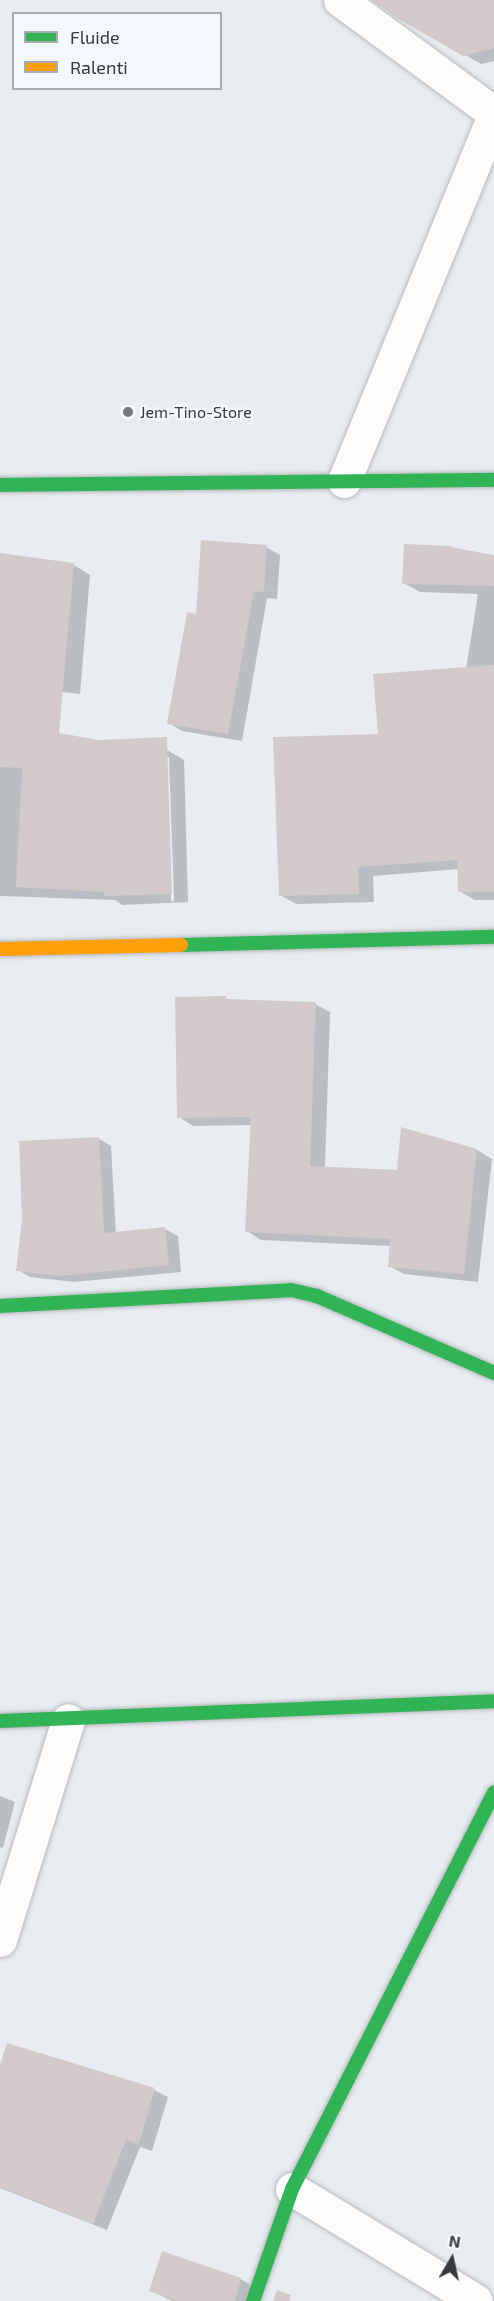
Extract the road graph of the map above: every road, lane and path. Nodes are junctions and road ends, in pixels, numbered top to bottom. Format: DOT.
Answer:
graph roads {
  1 [pos="340,0"];
  2 [pos="494,115"];
  3 [pos="494,480"];
  4 [pos="344,481"];
  5 [pos="0,485"];
  6 [pos="494,937"];
  7 [pos="0,949"];
  8 [pos="0,1306"];
  9 [pos="494,1373"];
  10 [pos="494,1701"];
  11 [pos="69,1720"];
  12 [pos="0,1721"];
  13 [pos="494,1793"];
  14 [pos="0,1940"];
  15 [pos="292,2189"];
  16 [pos="253,2301"];
  17 [pos="476,2301"];
  1 -- 2 [label="street"];
  2 -- 4 [label="street"];
  3 -- 4 [label="street"];
  4 -- 5 [label="street"];
  6 -- 7 [label="street"];
  8 -- 9 [label="street"];
  10 -- 11 [label="street"];
  11 -- 12 [label="street"];
  11 -- 14 [label="street"];
  13 -- 15 [label="street"];
  15 -- 16 [label="street"];
  15 -- 17 [label="street"];
}
